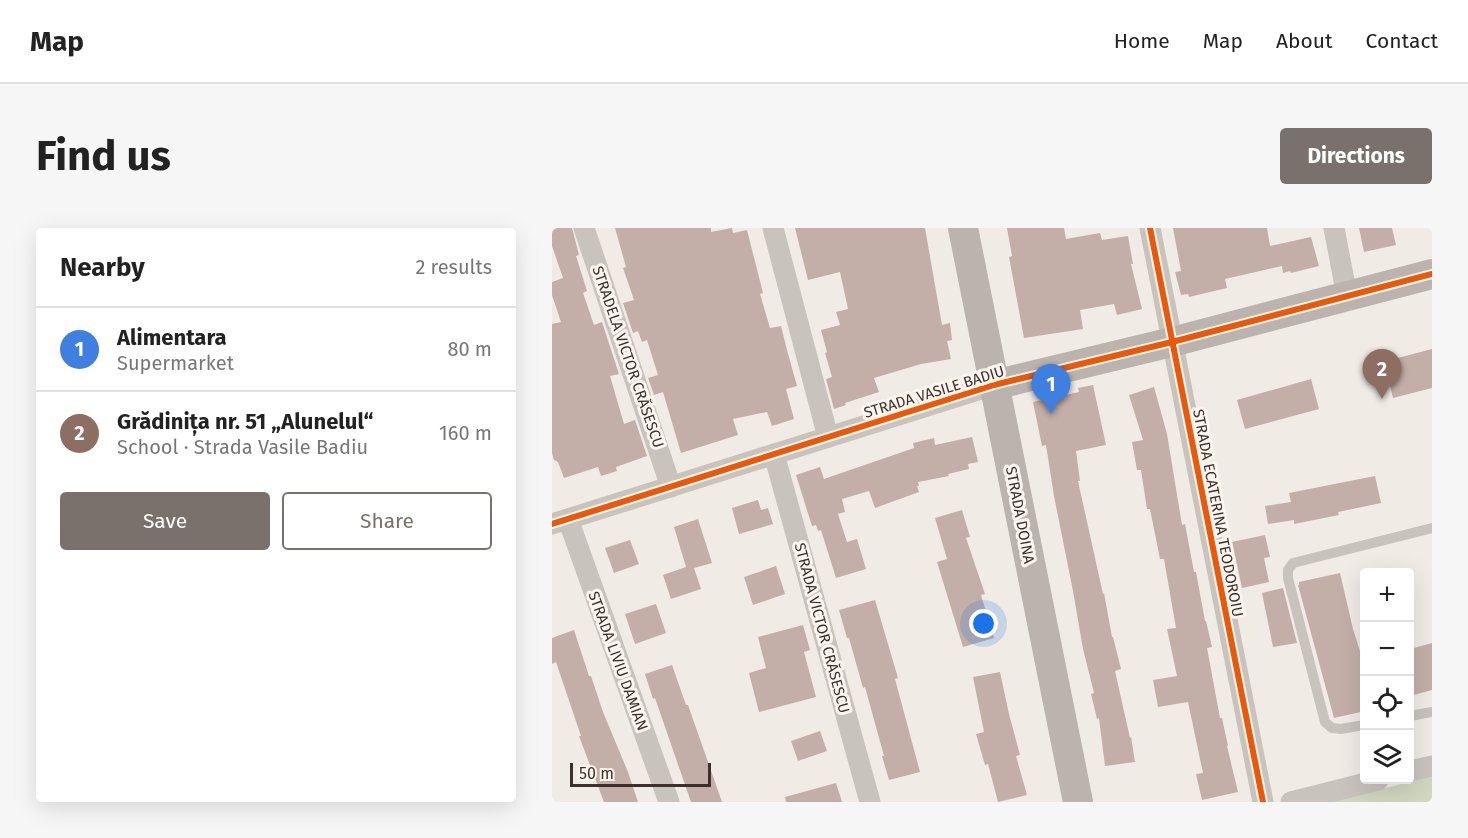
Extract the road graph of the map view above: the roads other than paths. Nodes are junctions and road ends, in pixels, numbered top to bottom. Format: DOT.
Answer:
graph roads {
  1 [pos="584,228"];
  2 [pos="773,228"];
  3 [pos="963,228"];
  4 [pos="1150,228"];
  5 [pos="1334,228"];
  6 [pos="1432,274"];
  7 [pos="1347,296"];
  8 [pos="1172,342"];
  9 [pos="994,385"];
  10 [pos="828,437"];
  11 [pos="774,454"];
  12 [pos="671,487"];
  13 [pos="560,522"];
  14 [pos="1432,528"];
  15 [pos="1432,712"];
  16 [pos="1414,715"];
  17 [pos="1360,726"];
  18 [pos="1432,766"];
  19 [pos="1414,770"];
  20 [pos="1362,784"];
  21 [pos="669,802"];
  22 [pos="870,802"];
  23 [pos="1078,802"];
  24 [pos="1263,802"];
  25 [pos="1291,802"];
  1 -- 12 [label="street, STRADELA VICTOR CRĂSESCU"];
  2 -- 10 [label="street"];
  3 -- 9 [label="main road, STRADA DOINA"];
  4 -- 8 [label="street, STRADA ECATERINA TEODOROIU"];
  5 -- 7 [label="street"];
  6 -- 7 [label="main road, STRADA VASILE BADIU"];
  7 -- 8 [label="main road, STRADA VASILE BADIU"];
  8 -- 9 [label="main road, STRADA VASILE BADIU"];
  8 -- 24 [label="street, STRADA ECATERINA TEODOROIU"];
  9 -- 10 [label="street, STRADA VASILE BADIU"];
  9 -- 23 [label="main road, STRADA DOINA"];
  10 -- 11 [label="street, STRADA VASILE BADIU"];
  11 -- 12 [label="street, STRADA VASILE BADIU"];
  11 -- 22 [label="street, STRADA VICTOR CRĂSESCU"];
  12 -- 13 [label="street, STRADA VASILE BADIU"];
  13 -- 21 [label="street, STRADA LIVIU DAMIAN"];
  14 -- 17 [label="lane"];
  15 -- 16 [label="lane"];
  18 -- 19 [label="street"];
  20 -- 25 [label="street"];
}
